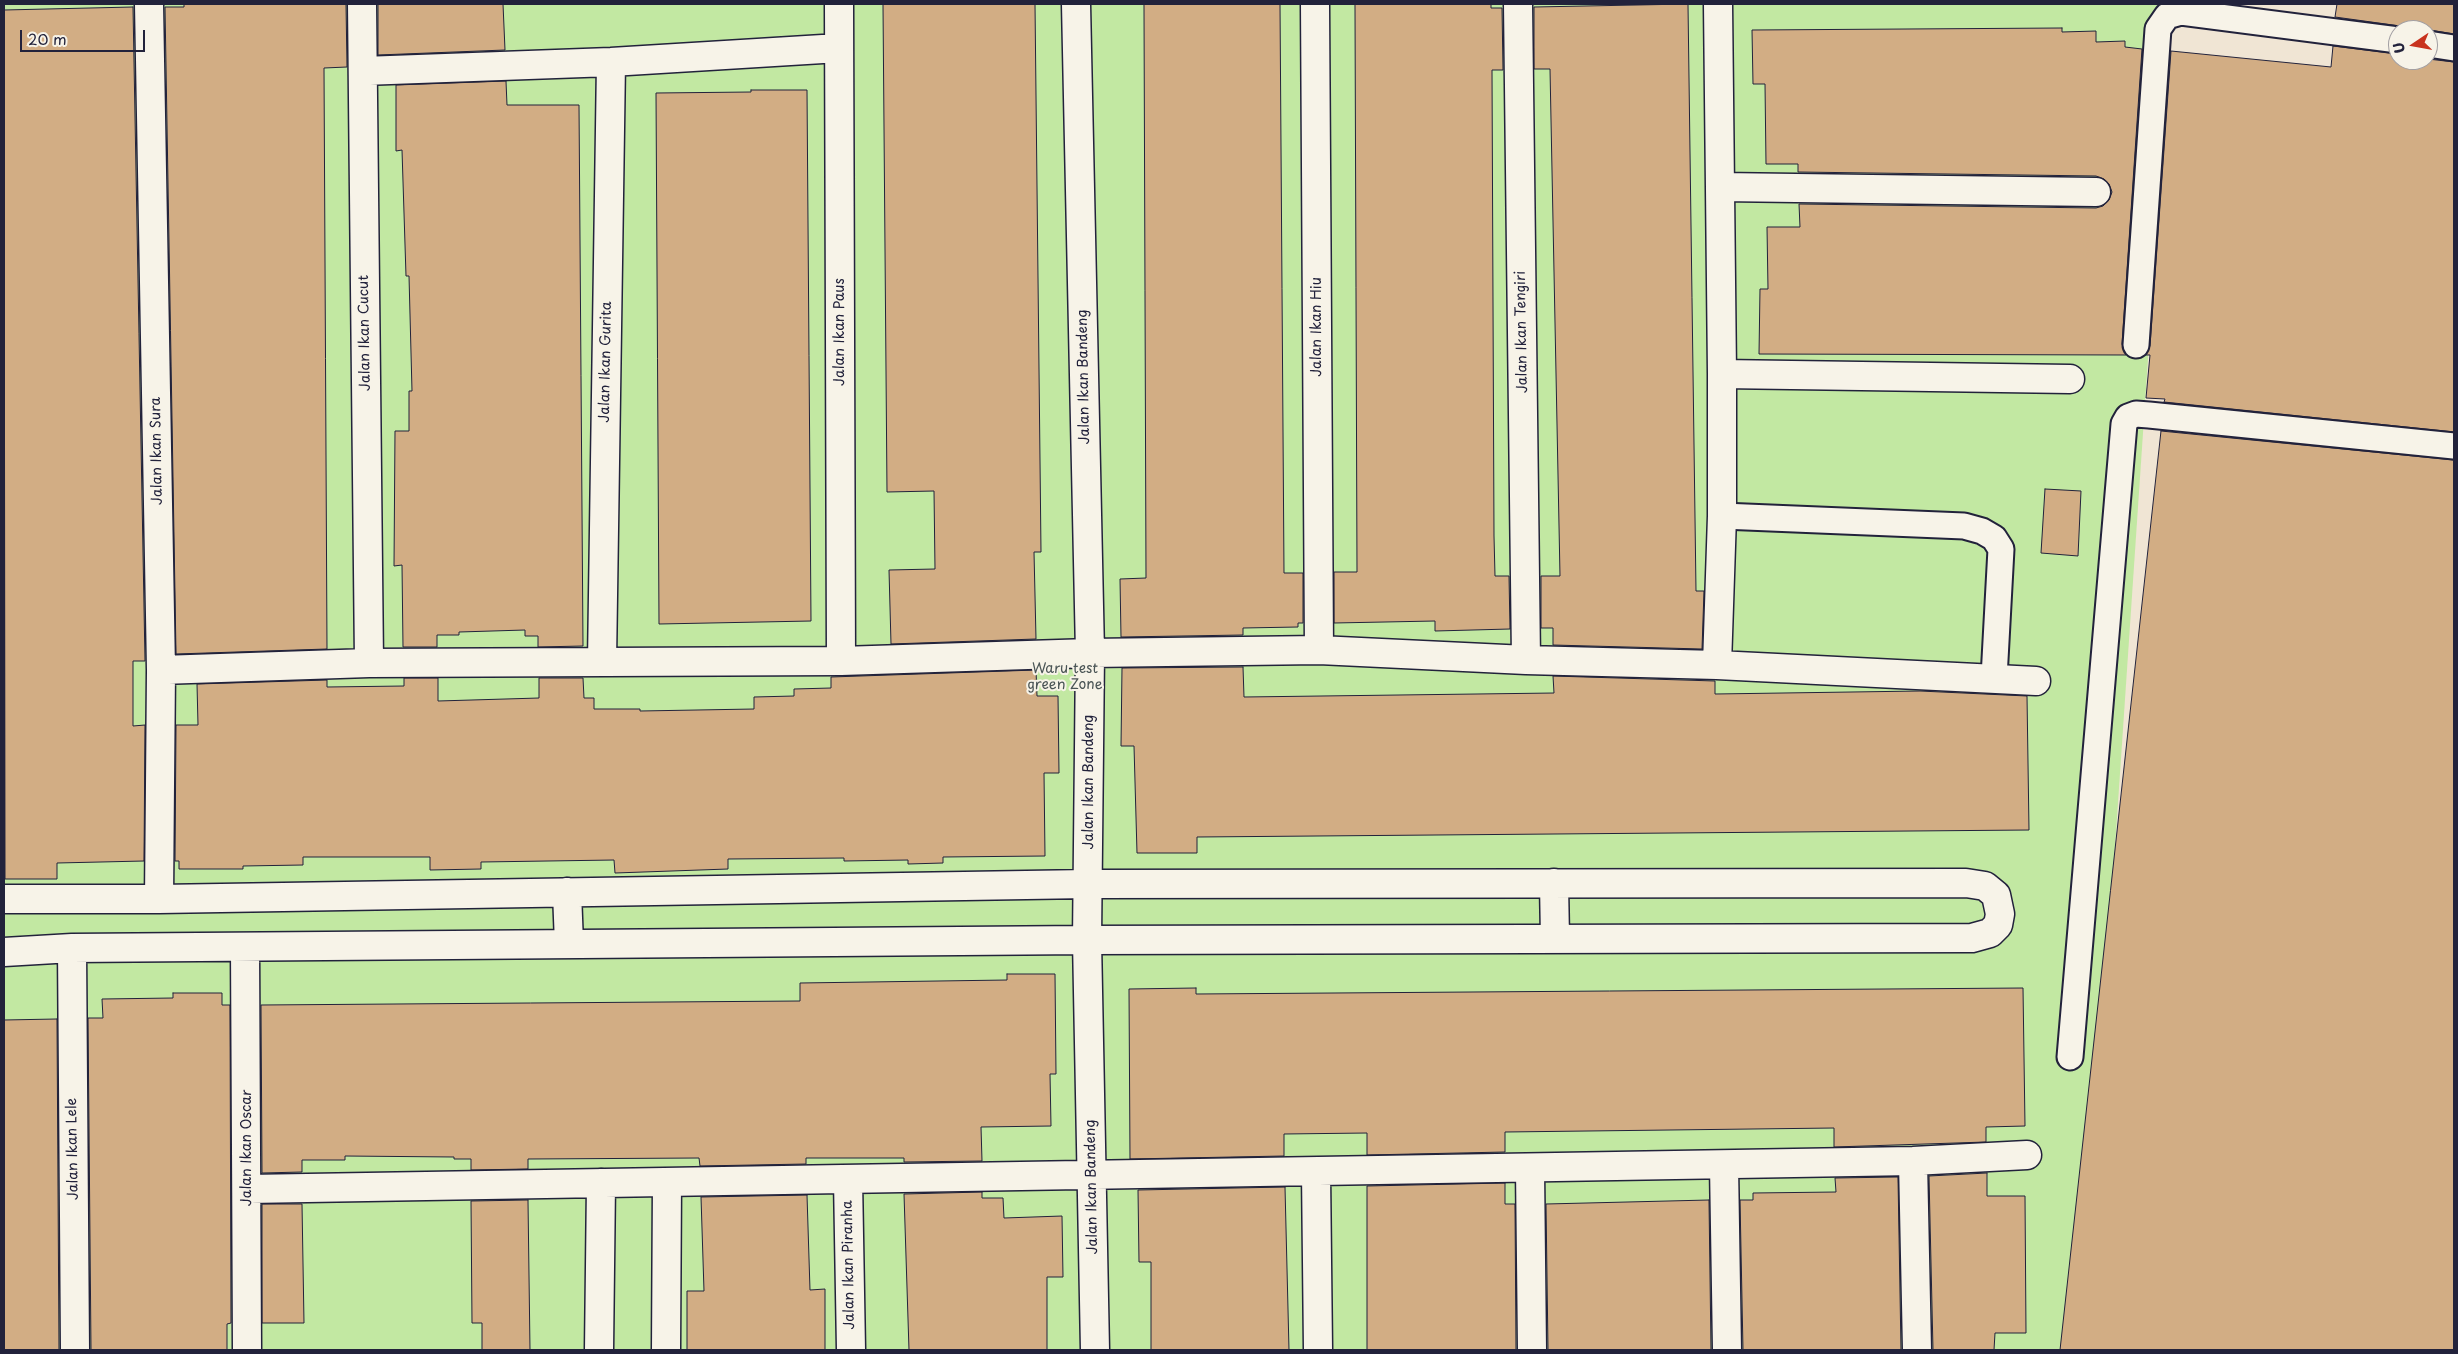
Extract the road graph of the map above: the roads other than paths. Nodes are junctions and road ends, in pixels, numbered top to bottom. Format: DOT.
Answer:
graph roads {
  1 [pos="149,4"];
  2 [pos="362,4"];
  3 [pos="839,4"];
  4 [pos="1076,4"];
  5 [pos="1315,4"];
  6 [pos="1518,4"];
  7 [pos="1718,4"];
  8 [pos="2388,39"];
  9 [pos="2438,46"];
  10 [pos="839,48"];
  11 [pos="2454,48"];
  12 [pos="611,62"];
  13 [pos="363,72"];
  14 [pos="1720,187"];
  15 [pos="2096,192"];
  16 [pos="2136,345"];
  17 [pos="1722,374"];
  18 [pos="2070,379"];
  19 [pos="2454,446"];
  20 [pos="1722,516"];
  21 [pos="1319,650"];
  22 [pos="1090,653"];
  23 [pos="1526,660"];
  24 [pos="842,661"];
  25 [pos="602,662"];
  26 [pos="369,663"];
  27 [pos="1717,665"];
  28 [pos="161,670"];
  29 [pos="1994,678"];
  30 [pos="2036,680"];
  31 [pos="1554,883"];
  32 [pos="1088,884"];
  33 [pos="567,892"];
  34 [pos="159,899"];
  35 [pos="4,900"];
  36 [pos="1555,939"];
  37 [pos="1087,940"];
  38 [pos="569,944"];
  39 [pos="246,946"];
  40 [pos="72,948"];
  41 [pos="4,952"];
  42 [pos="2070,1057"];
  43 [pos="2027,1155"];
  44 [pos="1914,1161"];
  45 [pos="1724,1165"];
  46 [pos="1530,1168"];
  47 [pos="1316,1172"];
  48 [pos="1093,1174"];
  49 [pos="848,1179"];
  50 [pos="667,1182"];
  51 [pos="601,1183"];
  52 [pos="248,1189"];
  53 [pos="75,1350"];
  54 [pos="246,1350"];
  55 [pos="599,1350"];
  56 [pos="666,1350"];
  57 [pos="851,1350"];
  58 [pos="1094,1350"];
  59 [pos="1318,1350"];
  60 [pos="1532,1350"];
  61 [pos="1727,1350"];
  62 [pos="1917,1350"];
  1 -- 28 [label="street, Jalan Ikan Sura"];
  2 -- 13 [label="street, Jalan Ikan Cucut"];
  3 -- 10 [label="street, Jalan Ikan Paus"];
  4 -- 22 [label="street, Jalan Ikan Bandeng"];
  5 -- 21 [label="street, Jalan Ikan Hiu"];
  6 -- 23 [label="street, Jalan Ikan Tengiri"];
  7 -- 14 [label="street"];
  8 -- 16 [label="lane"];
  9 -- 11 [label="lane"];
  10 -- 12 [label="street"];
  10 -- 24 [label="street, Jalan Ikan Paus"];
  12 -- 13 [label="street"];
  12 -- 25 [label="street, Jalan Ikan Gurita"];
  13 -- 26 [label="street, Jalan Ikan Cucut"];
  14 -- 15 [label="street"];
  14 -- 17 [label="street"];
  17 -- 18 [label="street"];
  17 -- 20 [label="street"];
  19 -- 42 [label="lane"];
  20 -- 27 [label="street"];
  20 -- 29 [label="lane"];
  21 -- 22 [label="street"];
  21 -- 23 [label="street"];
  22 -- 24 [label="street"];
  22 -- 32 [label="street, Jalan Ikan Bandeng"];
  23 -- 27 [label="street"];
  24 -- 25 [label="street"];
  25 -- 26 [label="street"];
  26 -- 28 [label="street"];
  27 -- 29 [label="street"];
  28 -- 34 [label="street, Jalan Ikan Sura"];
  29 -- 30 [label="street"];
  31 -- 32 [label="street"];
  31 -- 36 [label="street"];
  31 -- 36 [label="street"];
  32 -- 33 [label="street"];
  32 -- 37 [label="street, Jalan Ikan Bandeng"];
  33 -- 34 [label="street"];
  33 -- 38 [label="street"];
  34 -- 35 [label="street"];
  36 -- 37 [label="street"];
  37 -- 38 [label="street"];
  37 -- 48 [label="street, Jalan Ikan Bandeng"];
  38 -- 39 [label="street"];
  39 -- 40 [label="street"];
  39 -- 52 [label="street, Jalan Ikan Oscar"];
  40 -- 41 [label="street"];
  40 -- 53 [label="street, Jalan Ikan Lele"];
  43 -- 44 [label="street"];
  44 -- 45 [label="street"];
  44 -- 62 [label="street"];
  45 -- 46 [label="street"];
  45 -- 61 [label="street"];
  46 -- 47 [label="street"];
  46 -- 60 [label="street"];
  47 -- 48 [label="street"];
  47 -- 59 [label="street"];
  48 -- 49 [label="street"];
  48 -- 58 [label="street, Jalan Ikan Bandeng"];
  49 -- 50 [label="street"];
  49 -- 57 [label="street, Jalan Ikan Piranha"];
  50 -- 51 [label="street"];
  50 -- 56 [label="street"];
  51 -- 52 [label="street"];
  51 -- 55 [label="street"];
  52 -- 54 [label="street, Jalan Ikan Oscar"];
}
